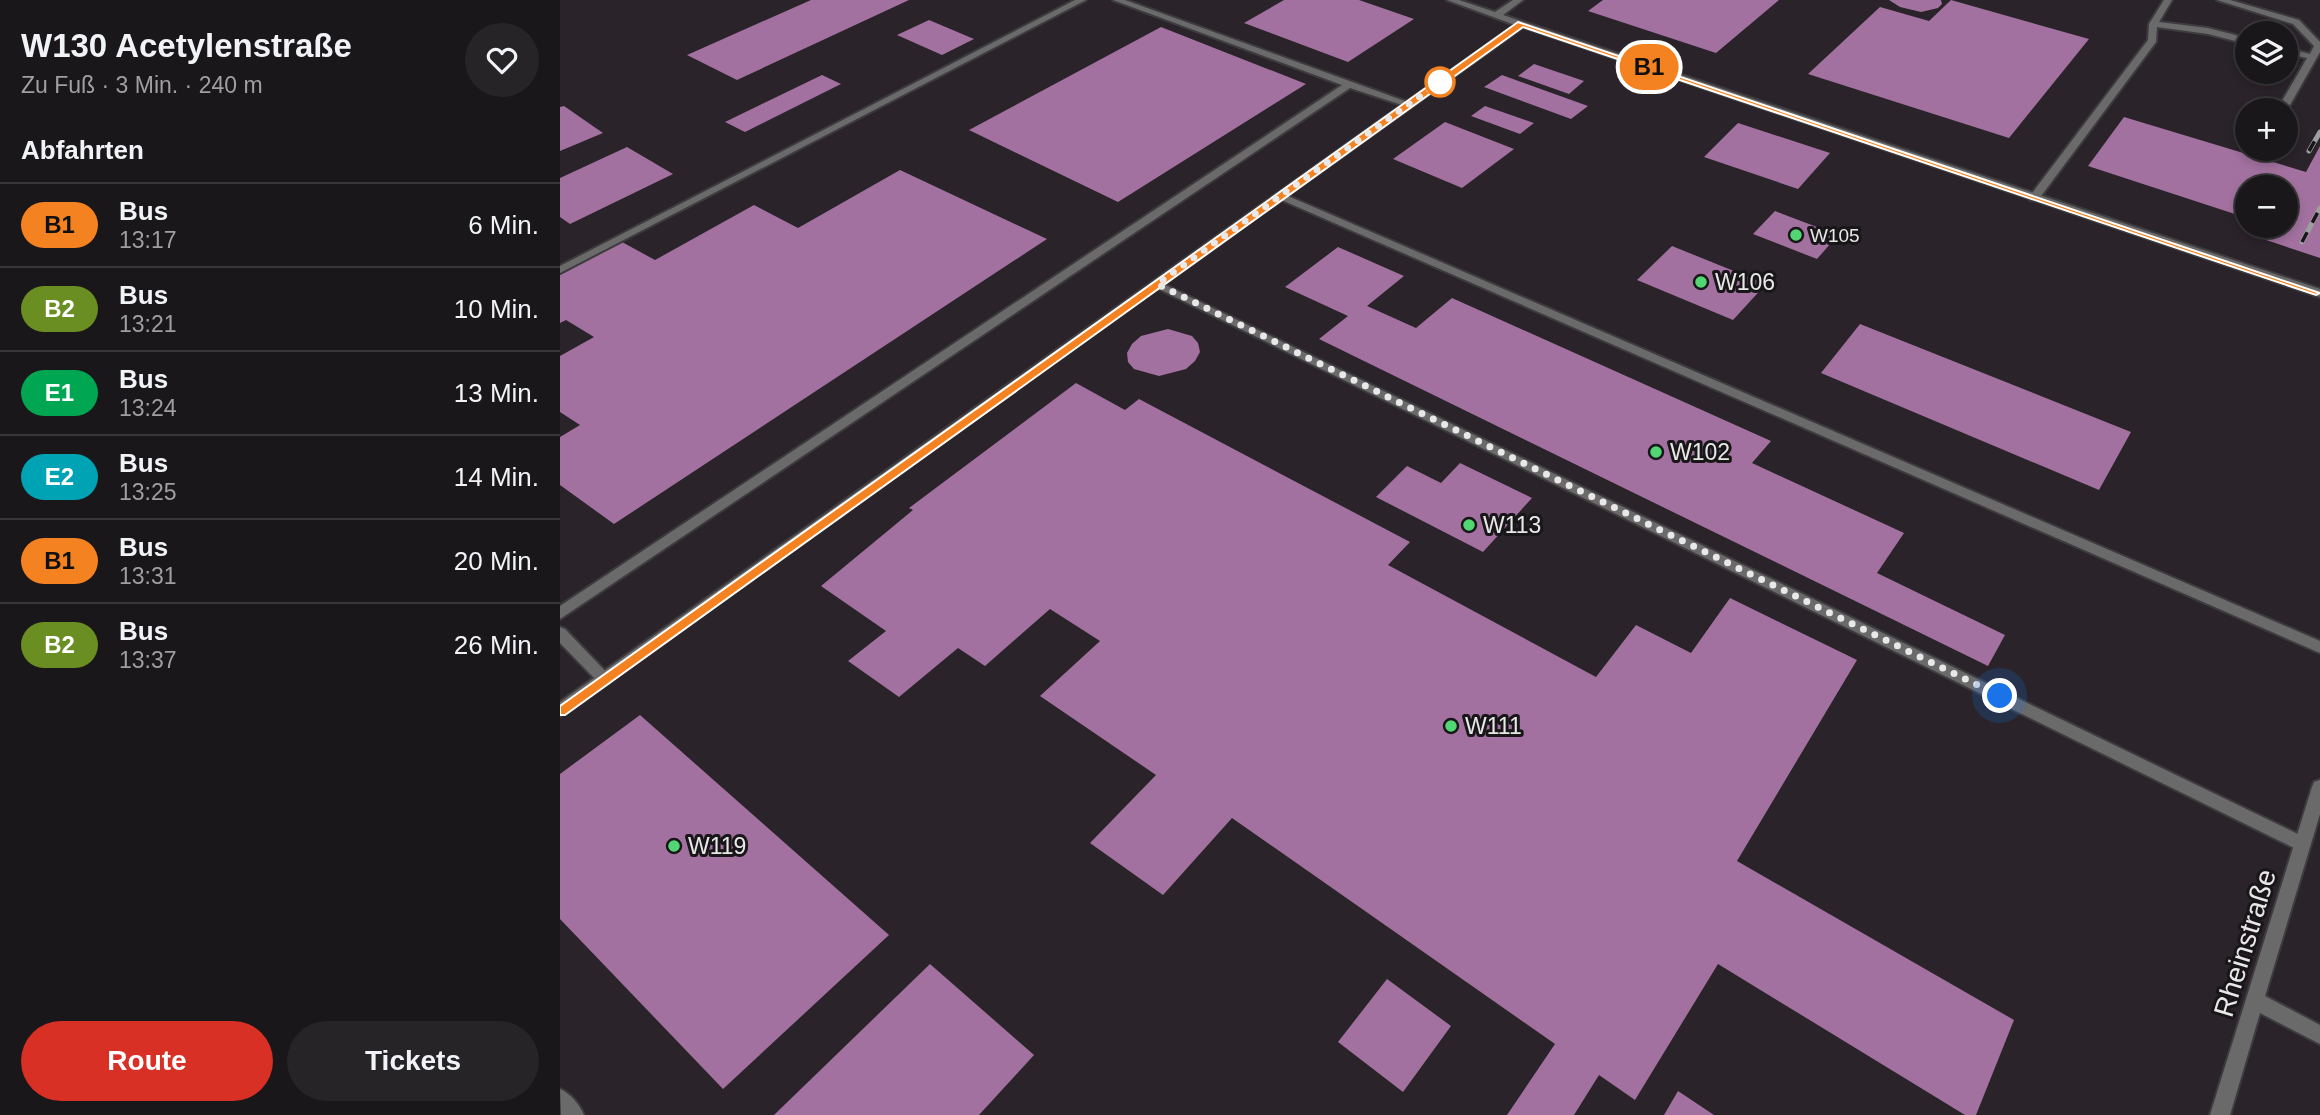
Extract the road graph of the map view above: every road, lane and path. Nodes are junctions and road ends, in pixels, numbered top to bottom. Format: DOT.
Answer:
graph roads {
  1 [pos="1082,0"];
  2 [pos="1117,0"];
  3 [pos="1451,0"];
  4 [pos="1519,0"];
  5 [pos="2168,0"];
  6 [pos="2221,0"];
  7 [pos="1497,15"];
  8 [pos="1521,24"];
  9 [pos="2153,24"];
  10 [pos="2235,38"];
  11 [pos="2298,54"];
  12 [pos="2312,57"];
  13 [pos="1349,84"];
  14 [pos="2289,98"];
  15 [pos="1408,104"];
  16 [pos="1281,196"];
  17 [pos="2034,198"];
  18 [pos="560,270"];
  19 [pos="1157,284"];
  20 [pos="2320,293"];
  21 [pos="560,613"];
  22 [pos="560,633"];
  23 [pos="2320,647"];
  24 [pos="604,679"];
  25 [pos="560,710"];
  26 [pos="2320,786"];
  27 [pos="2302,844"];
  28 [pos="2255,1000"];
  29 [pos="2320,1035"];
  30 [pos="560,1099"];
  31 [pos="574,1115"];
  32 [pos="2220,1115"];
  1 -- 18 [label="street"];
  2 -- 13 [label="street"];
  3 -- 7 [label="street"];
  4 -- 7 [label="street"];
  5 -- 9 [label="street"];
  6 -- 12 [label="street"];
  7 -- 8 [label="street"];
  8 -- 15 [label="street"];
  8 -- 17 [label="street"];
  9 -- 10 [label="street"];
  9 -- 17 [label="street"];
  11 -- 12 [label="street"];
  12 -- 14 [label="street"];
  13 -- 15 [label="street"];
  13 -- 21 [label="street"];
  15 -- 16 [label="street"];
  16 -- 19 [label="street"];
  16 -- 23 [label="street"];
  17 -- 20 [label="street"];
  19 -- 24 [label="street"];
  19 -- 27 [label="street"];
  22 -- 24 [label="street"];
  24 -- 25 [label="street"];
  26 -- 27 [label="street, Rheinstraße"];
  27 -- 28 [label="street, Rheinstraße"];
  28 -- 29 [label="street"];
  28 -- 32 [label="street, Rheinstraße"];
  30 -- 31 [label="street"];
}
